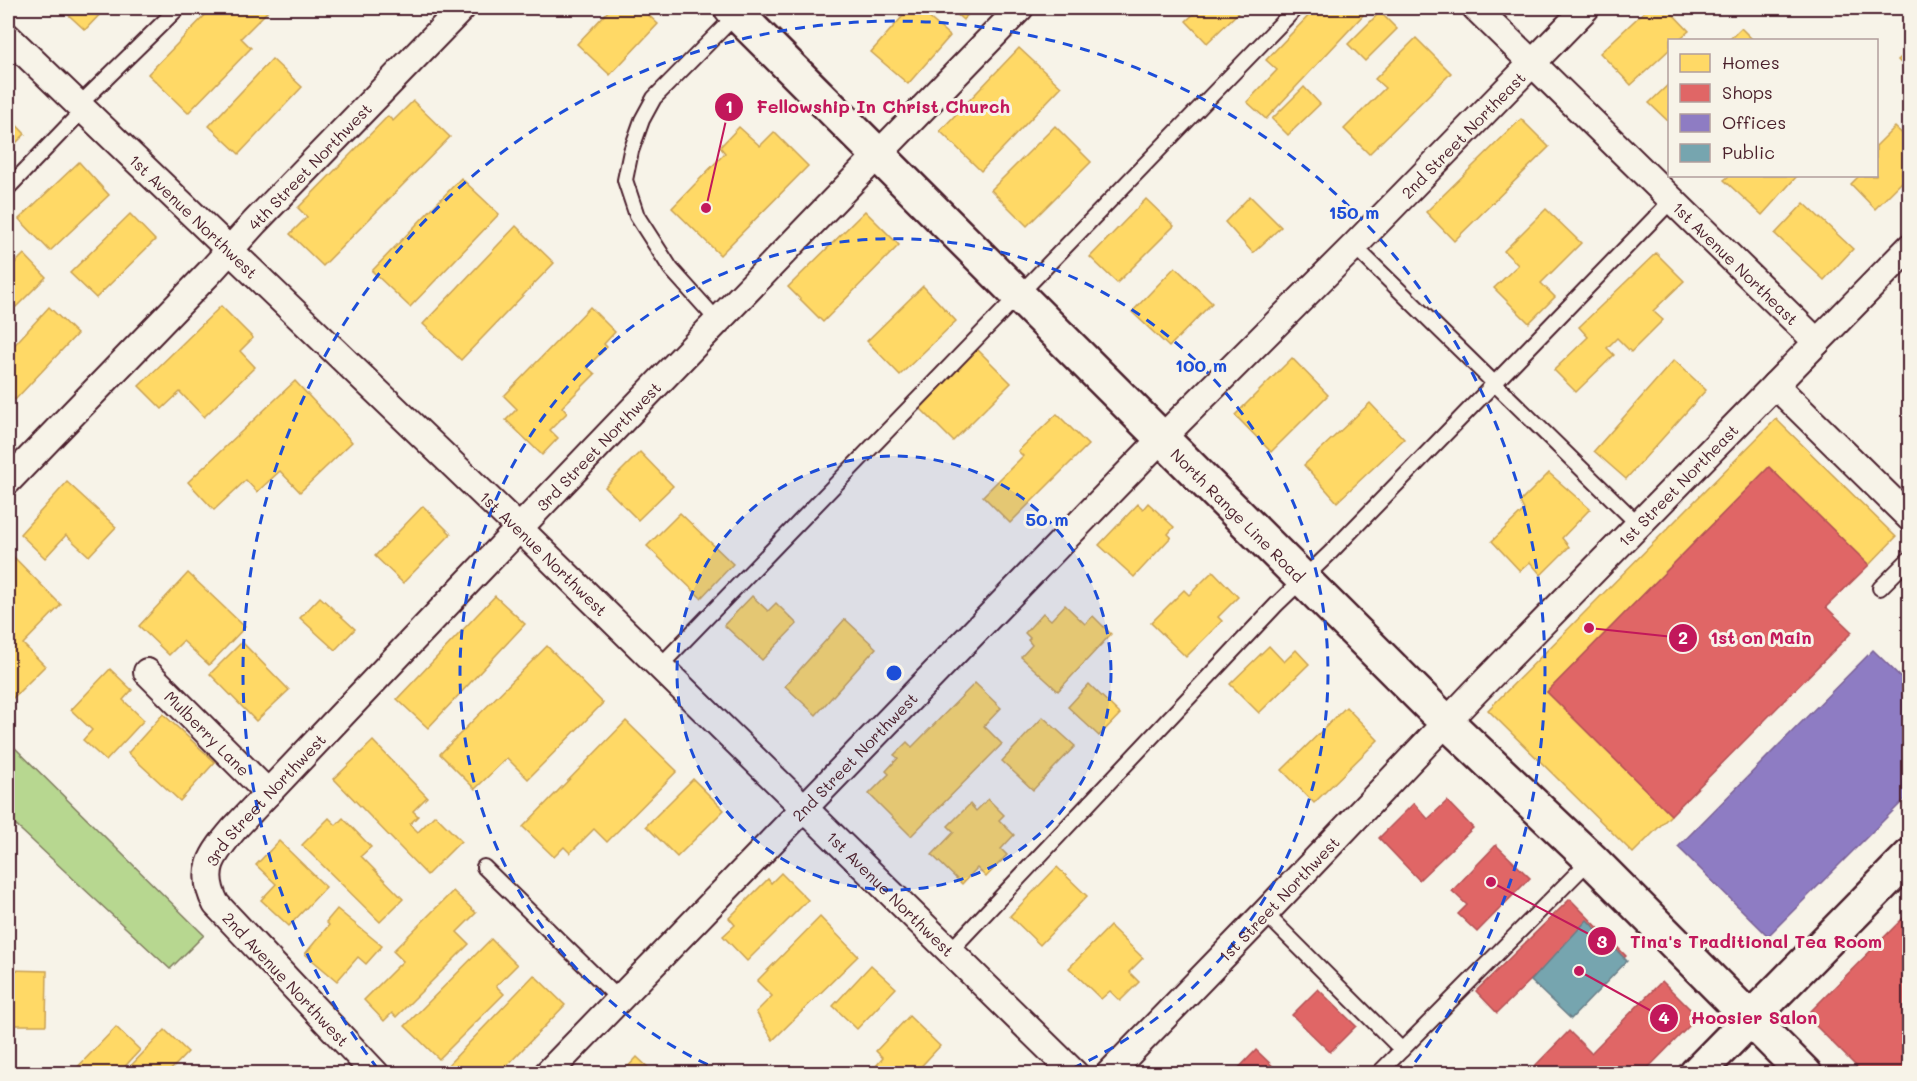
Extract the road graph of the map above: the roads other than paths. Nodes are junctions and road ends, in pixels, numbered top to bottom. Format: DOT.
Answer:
graph roads {
  1 [pos="178,8"];
  2 [pos="462,8"];
  3 [pos="1020,8"];
  4 [pos="1296,8"];
  5 [pos="1476,8"];
  6 [pos="1586,8"];
  7 [pos="734,11"];
  8 [pos="8,37"];
  9 [pos="1532,62"];
  10 [pos="81,108"];
  11 [pos="878,154"];
  12 [pos="8,188"];
  13 [pos="1672,200"];
  14 [pos="1354,246"];
  15 [pos="1910,247"];
  16 [pos="229,251"];
  17 [pos="1019,294"];
  18 [pos="717,320"];
  19 [pos="1818,342"];
  20 [pos="1493,383"];
  21 [pos="1775,385"];
  22 [pos="1161,439"];
  23 [pos="8,481"];
  24 [pos="1910,518"];
  25 [pos="1638,525"];
  26 [pos="519,528"];
  27 [pos="1910,558"];
  28 [pos="1303,578"];
  29 [pos="1880,588"];
  30 [pos="660,666"];
  31 [pos="147,672"];
  32 [pos="1447,723"];
  33 [pos="268,793"];
  34 [pos="803,808"];
  35 [pos="1910,856"];
  36 [pos="1591,859"];
  37 [pos="484,867"];
  38 [pos="207,878"];
  39 [pos="1265,913"];
  40 [pos="951,950"];
  41 [pos="619,999"];
  42 [pos="1750,1019"];
  43 [pos="1402,1050"];
  44 [pos="376,1074"];
  45 [pos="547,1074"];
  46 [pos="1074,1074"];
  47 [pos="1109,1074"];
  48 [pos="1378,1074"];
  49 [pos="1696,1074"];
  50 [pos="1804,1074"];
  1 -- 10 [label="lane"];
  2 -- 16 [label="street, 4th Street Northwest"];
  3 -- 11 [label="street, 3rd Street Northwest"];
  4 -- 17 [label="lane"];
  5 -- 9 [label="street, 1st Avenue Northeast"];
  6 -- 9 [label="street, 2nd Street Northeast"];
  7 -- 11 [label="main road, North Range Line Road"];
  7 -- 18 [label="lane"];
  8 -- 10 [label="street, 1st Avenue Northwest"];
  9 -- 13 [label="street, 1st Avenue Northeast"];
  9 -- 14 [label="street, 2nd Street Northeast"];
  10 -- 12 [label="lane"];
  10 -- 16 [label="street, 1st Avenue Northwest"];
  11 -- 17 [label="main road, North Range Line Road"];
  11 -- 18 [label="street, 3rd Street Northwest"];
  13 -- 19 [label="street, 1st Avenue Northeast"];
  13 -- 20 [label="lane"];
  14 -- 20 [label="lane"];
  14 -- 22 [label="street, 2nd Street Northeast"];
  15 -- 19 [label="street, 1st Street Northeast"];
  16 -- 23 [label="street, 4th Street Northwest"];
  16 -- 26 [label="street, 1st Avenue Northwest"];
  17 -- 22 [label="main road, North Range Line Road"];
  17 -- 30 [label="lane"];
  18 -- 26 [label="street, 3rd Street Northwest"];
  19 -- 21 [label="street, 1st Street Northeast"];
  20 -- 25 [label="lane"];
  20 -- 28 [label="lane"];
  21 -- 24 [label="street"];
  21 -- 25 [label="street, 1st Street Northeast"];
  22 -- 28 [label="main road, North Range Line Road"];
  22 -- 34 [label="street, 2nd Street Northwest"];
  25 -- 32 [label="street, 1st Street Northeast"];
  26 -- 30 [label="street, 1st Avenue Northwest"];
  26 -- 33 [label="street, 3rd Street Northwest"];
  27 -- 29 [label="lane"];
  28 -- 32 [label="main road, North Range Line Road"];
  28 -- 40 [label="lane"];
  30 -- 34 [label="street, 1st Avenue Northwest"];
  31 -- 33 [label="street, Mulberry Lane"];
  32 -- 36 [label="main road, North Range Line Road"];
  32 -- 39 [label="street, 1st Street Northwest"];
  33 -- 38 [label="street, 3rd Street Northwest"];
  34 -- 40 [label="street, 1st Avenue Northwest"];
  34 -- 41 [label="street, 2nd Street Northwest"];
  35 -- 42 [label="main road"];
  36 -- 42 [label="main road, North Range Line Road"];
  36 -- 43 [label="lane"];
  37 -- 41 [label="lane"];
  38 -- 44 [label="street, 2nd Avenue Northwest"];
  39 -- 43 [label="lane"];
  39 -- 47 [label="street, 1st Street Northwest"];
  40 -- 46 [label="street, 1st Avenue Northwest"];
  41 -- 45 [label="street, 2nd Street Northwest"];
  42 -- 49 [label="main road"];
  42 -- 50 [label="main road, North Range Line Road"];
  43 -- 48 [label="lane"];
}
